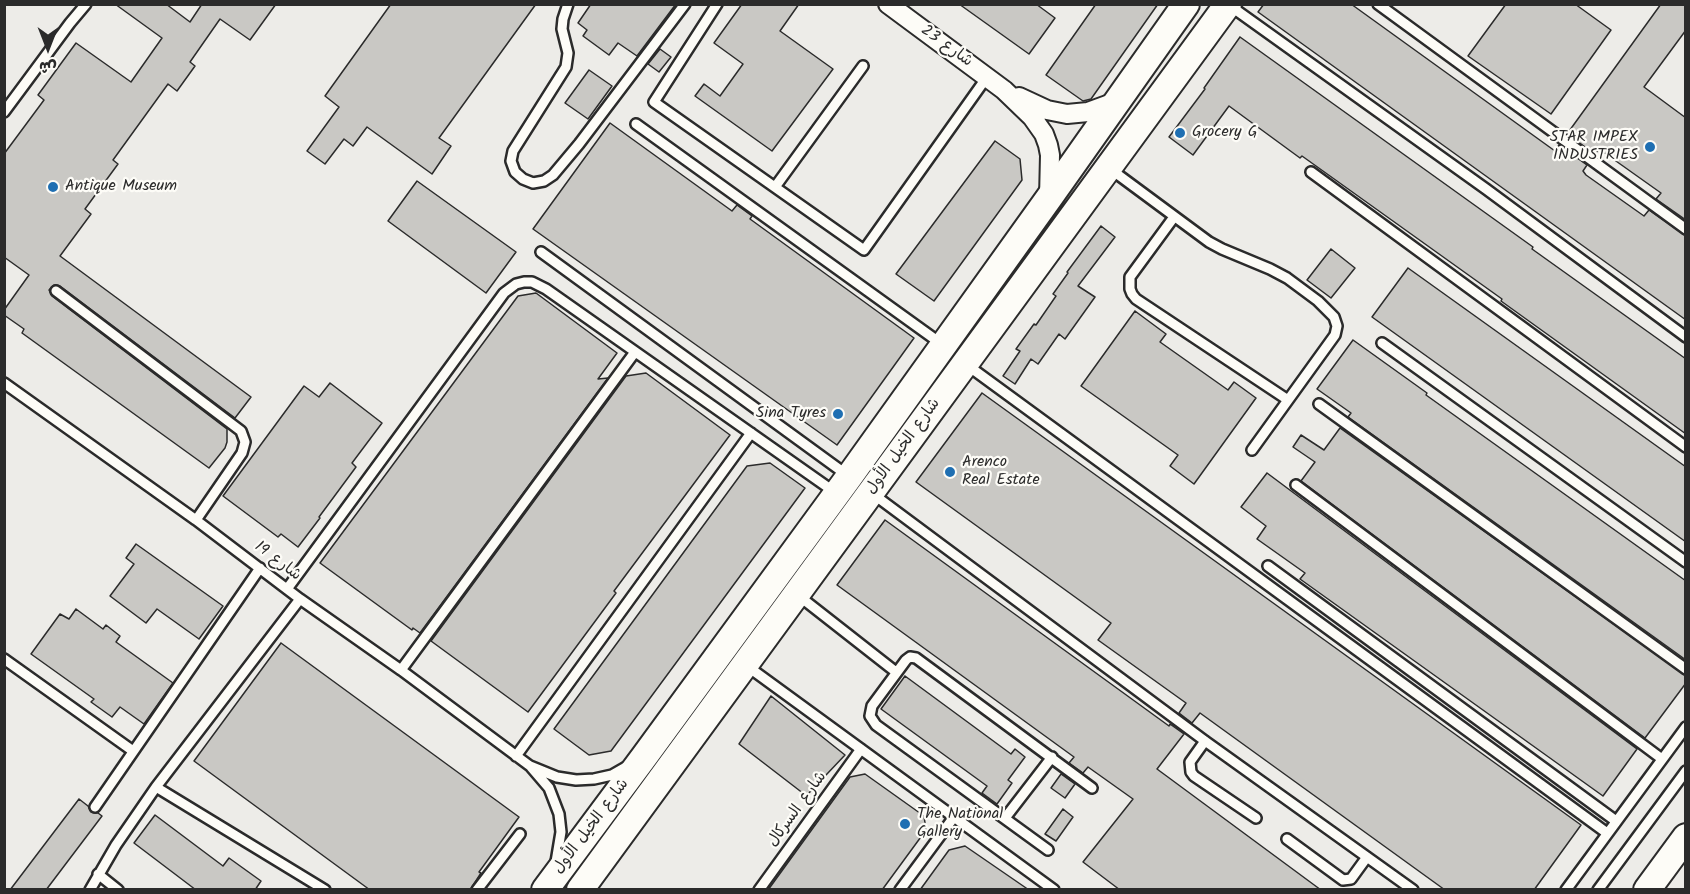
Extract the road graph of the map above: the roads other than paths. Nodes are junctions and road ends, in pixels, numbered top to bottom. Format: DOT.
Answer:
graph roads {
  1 [pos="86,4"];
  2 [pos="568,4"];
  3 [pos="685,4"];
  4 [pos="717,4"];
  5 [pos="888,4"];
  6 [pos="1186,4"];
  7 [pos="1228,4"];
  8 [pos="1378,4"];
  9 [pos="863,66"];
  10 [pos="987,77"];
  11 [pos="1004,90"];
  12 [pos="1118,101"];
  13 [pos="4,112"];
  14 [pos="636,124"];
  15 [pos="1108,168"];
  16 [pos="1311,172"];
  17 [pos="775,187"];
  18 [pos="1049,198"];
  19 [pos="1174,217"];
  20 [pos="1686,230"];
  21 [pos="541,252"];
  22 [pos="56,291"];
  23 [pos="1686,337"];
  24 [pos="1382,343"];
  25 [pos="944,345"];
  26 [pos="635,352"];
  27 [pos="965,363"];
  28 [pos="4,383"];
  29 [pos="1288,400"];
  30 [pos="1319,404"];
  31 [pos="751,433"];
  32 [pos="1686,447"];
  33 [pos="1252,450"];
  34 [pos="842,485"];
  35 [pos="1296,485"];
  36 [pos="870,492"];
  37 [pos="196,520"];
  38 [pos="1686,562"];
  39 [pos="1268,566"];
  40 [pos="260,568"];
  41 [pos="287,589"];
  42 [pos="795,594"];
  43 [pos="300,598"];
  44 [pos="4,658"];
  45 [pos="745,665"];
  46 [pos="1686,669"];
  47 [pos="400,670"];
  48 [pos="896,672"];
  49 [pos="1686,727"];
  50 [pos="1205,741"];
  51 [pos="861,749"];
  52 [pos="133,752"];
  53 [pos="516,756"];
  54 [pos="644,757"];
  55 [pos="1052,757"];
  56 [pos="1662,759"];
  57 [pos="530,766"];
  58 [pos="1686,771"];
  59 [pos="156,787"];
  60 [pos="1092,788"];
  61 [pos="95,807"];
  62 [pos="954,818"];
  63 [pos="1256,818"];
  64 [pos="1005,819"];
  65 [pos="1616,821"];
  66 [pos="1607,833"];
  67 [pos="520,834"];
  68 [pos="1686,837"];
  69 [pos="1287,839"];
  70 [pos="1048,850"];
  71 [pos="1367,857"];
  72 [pos="98,874"];
  73 [pos="550,884"];
  74 [pos="311,886"];
  75 [pos="90,890"];
  76 [pos="118,890"];
  77 [pos="325,890"];
  78 [pos="477,890"];
  79 [pos="580,890"];
  80 [pos="759,890"];
  81 [pos="900,890"];
  82 [pos="1054,890"];
  83 [pos="1413,890"];
  84 [pos="1566,890"];
  85 [pos="1598,890"];
  86 [pos="1647,890"];
  1 -- 13 [label="lane"];
  2 -- 3 [label="lane"];
  4 -- 17 [label="lane"];
  5 -- 10 [label="street, شارع 23"];
  6 -- 12 [label="main road, شارع الخيل الأول"];
  7 -- 15 [label="main road, شارع الخيل الأول"];
  7 -- 23 [label="lane"];
  8 -- 20 [label="lane"];
  9 -- 17 [label="lane"];
  10 -- 11 [label="street, شارع 23"];
  10 -- 17 [label="lane"];
  11 -- 12 [label="street, شارع 23"];
  11 -- 18 [label="street, شارع 23"];
  12 -- 18 [label="main road, شارع الخيل الأول"];
  14 -- 25 [label="lane"];
  15 -- 19 [label="lane"];
  15 -- 27 [label="main road, شارع الخيل الأول"];
  16 -- 32 [label="lane"];
  18 -- 25 [label="main road, شارع الخيل الأول"];
  19 -- 29 [label="lane"];
  19 -- 29 [label="lane"];
  21 -- 34 [label="lane"];
  22 -- 37 [label="lane"];
  24 -- 38 [label="lane"];
  25 -- 34 [label="main road, شارع الخيل الأول"];
  26 -- 31 [label="lane"];
  26 -- 41 [label="lane"];
  26 -- 47 [label="lane"];
  27 -- 36 [label="main road, شارع الخيل الأول"];
  27 -- 66 [label="lane"];
  28 -- 37 [label="lane, شارع 19"];
  29 -- 33 [label="lane"];
  30 -- 46 [label="lane"];
  31 -- 34 [label="lane"];
  31 -- 53 [label="lane"];
  34 -- 54 [label="main road, شارع الخيل الأول"];
  35 -- 56 [label="lane"];
  36 -- 42 [label="main road, شارع الخيل الأول"];
  36 -- 50 [label="lane"];
  37 -- 40 [label="lane, شارع 19"];
  39 -- 65 [label="lane"];
  40 -- 41 [label="lane, شارع 19"];
  40 -- 52 [label="lane"];
  41 -- 43 [label="lane, شارع 19"];
  42 -- 45 [label="main road, شارع الخيل الأول"];
  42 -- 48 [label="lane"];
  43 -- 47 [label="lane, شارع 19"];
  43 -- 59 [label="lane"];
  44 -- 52 [label="lane"];
  45 -- 51 [label="lane"];
  45 -- 79 [label="main road, شارع الخيل الأول"];
  47 -- 53 [label="lane, شارع 19"];
  48 -- 55 [label="lane"];
  48 -- 64 [label="lane"];
  49 -- 56 [label="lane"];
  50 -- 63 [label="lane"];
  50 -- 71 [label="lane"];
  51 -- 62 [label="lane"];
  51 -- 80 [label="lane, شارع السركال"];
  52 -- 61 [label="lane"];
  53 -- 57 [label="lane, شارع 19"];
  54 -- 57 [label="lane, شارع 19"];
  54 -- 73 [label="main road, شارع الخيل الأول"];
  55 -- 60 [label="lane"];
  55 -- 64 [label="lane"];
  56 -- 65 [label="lane"];
  57 -- 73 [label="lane, شارع 19"];
  58 -- 85 [label="lane"];
  59 -- 72 [label="lane"];
  59 -- 74 [label="lane"];
  62 -- 81 [label="lane"];
  62 -- 82 [label="lane"];
  64 -- 70 [label="lane"];
  65 -- 66 [label="lane"];
  66 -- 84 [label="lane"];
  67 -- 78 [label="lane"];
  68 -- 86 [label="main road"];
  69 -- 71 [label="lane"];
  71 -- 83 [label="lane"];
  72 -- 75 [label="lane"];
  72 -- 76 [label="lane"];
  74 -- 77 [label="lane"];
}
